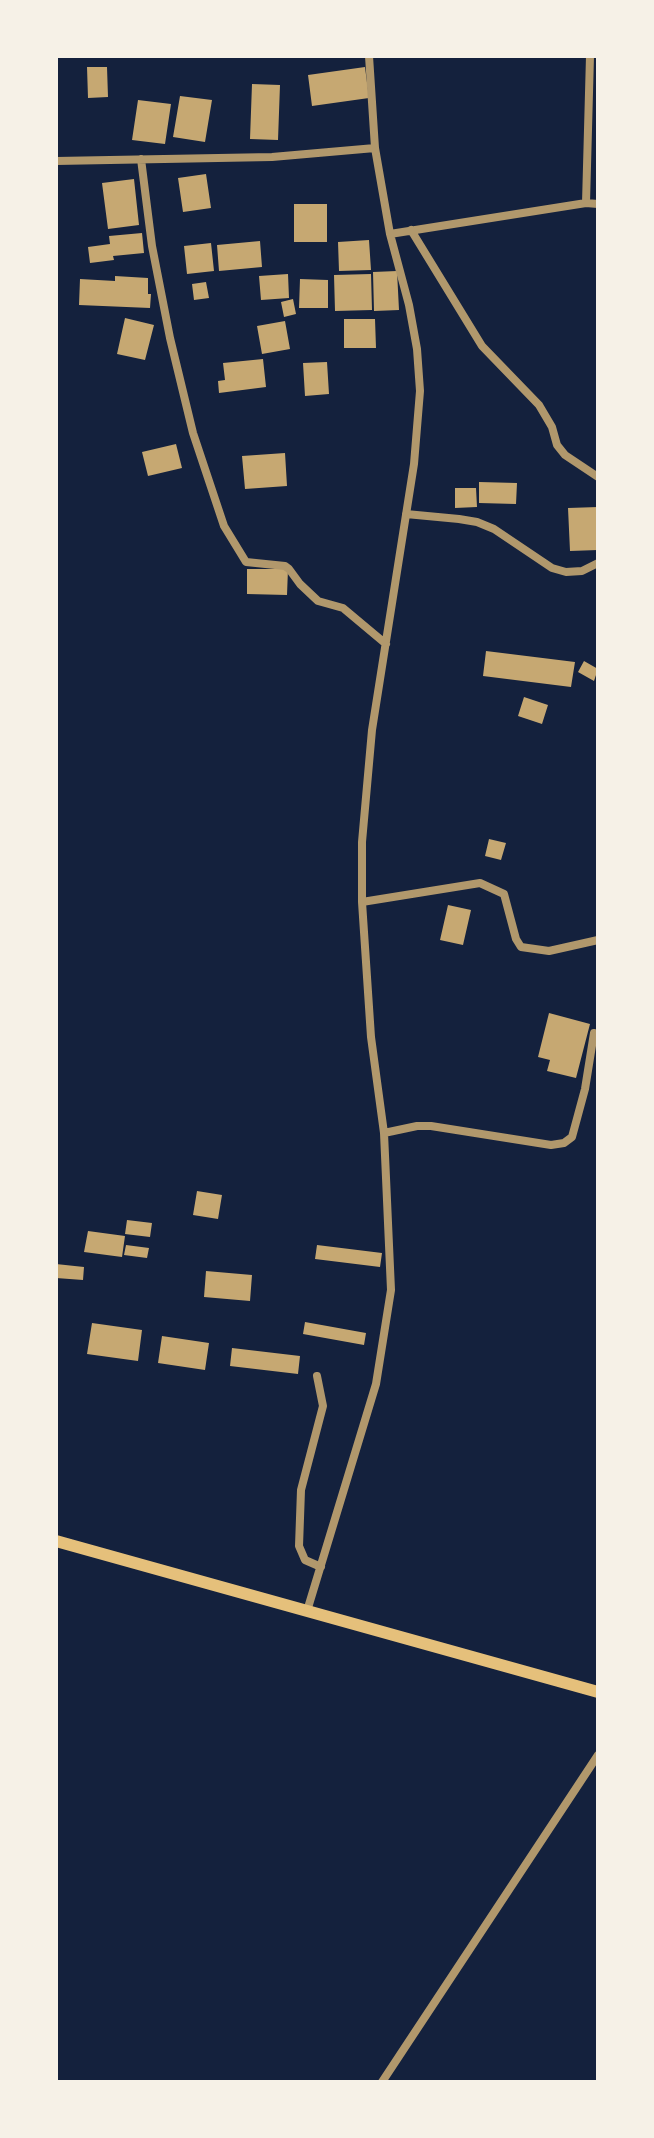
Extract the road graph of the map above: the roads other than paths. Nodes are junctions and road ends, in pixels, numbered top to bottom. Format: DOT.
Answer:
graph roads {
  1 [pos="369,56"];
  2 [pos="590,56"];
  3 [pos="375,148"];
  4 [pos="141,159"];
  5 [pos="56,161"];
  6 [pos="586,203"];
  7 [pos="598,204"];
  8 [pos="411,230"];
  9 [pos="390,234"];
  10 [pos="598,477"];
  11 [pos="406,514"];
  12 [pos="598,563"];
  13 [pos="386,644"];
  14 [pos="362,902"];
  15 [pos="598,940"];
  16 [pos="594,1033"];
  17 [pos="384,1133"];
  18 [pos="317,1376"];
  19 [pos="56,1541"];
  20 [pos="321,1567"];
  21 [pos="307,1611"];
  22 [pos="598,1692"];
  23 [pos="598,1755"];
  24 [pos="382,2082"];
  1 -- 3 [label="street"];
  2 -- 6 [label="street"];
  3 -- 4 [label="street"];
  3 -- 9 [label="street"];
  4 -- 5 [label="street"];
  4 -- 13 [label="street"];
  6 -- 7 [label="street"];
  6 -- 8 [label="street"];
  8 -- 9 [label="street"];
  8 -- 10 [label="street"];
  9 -- 11 [label="street"];
  11 -- 12 [label="street"];
  11 -- 13 [label="street"];
  13 -- 14 [label="street"];
  14 -- 15 [label="street"];
  14 -- 17 [label="street"];
  16 -- 17 [label="street"];
  17 -- 20 [label="street"];
  18 -- 20 [label="street"];
  19 -- 21 [label="main road"];
  20 -- 21 [label="street"];
  21 -- 22 [label="main road"];
  23 -- 24 [label="street"];
}
